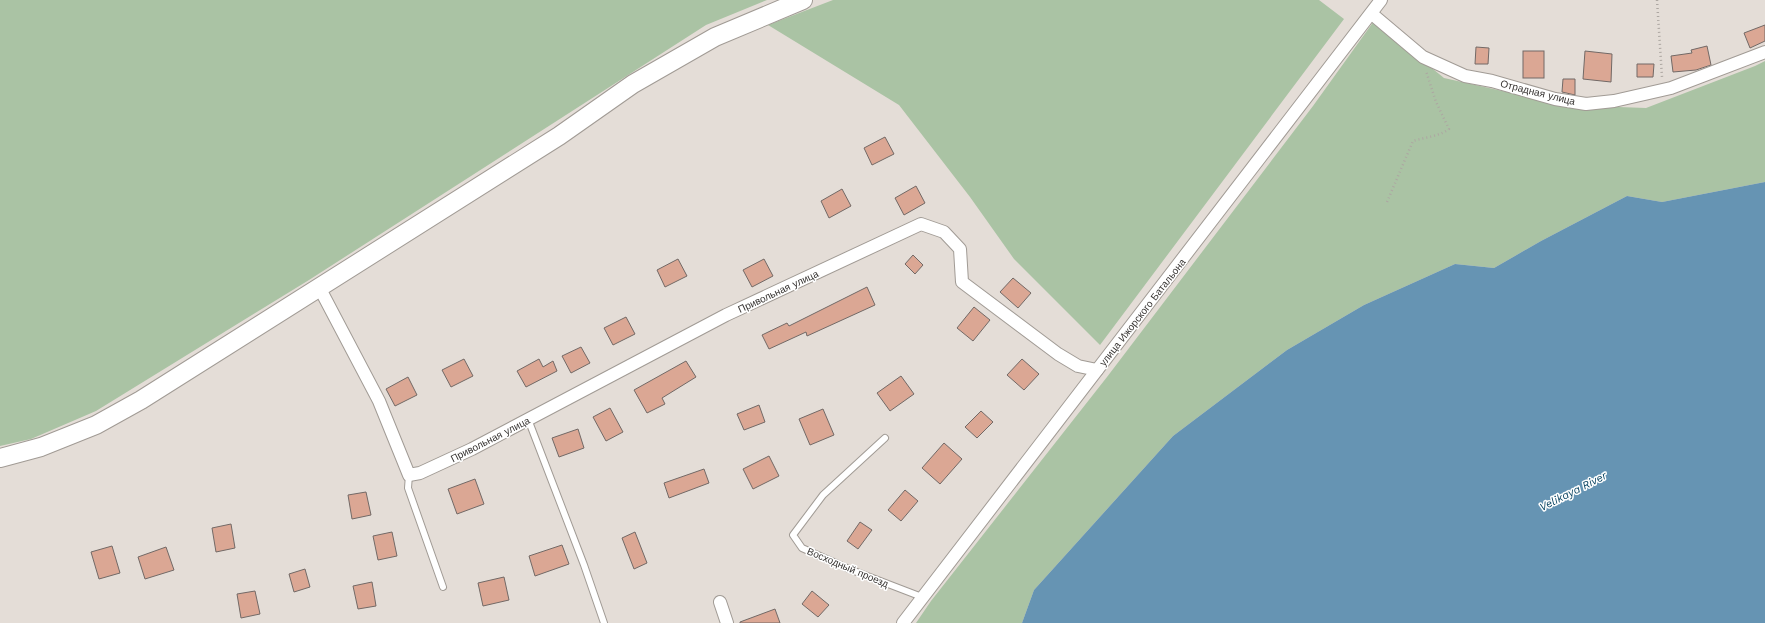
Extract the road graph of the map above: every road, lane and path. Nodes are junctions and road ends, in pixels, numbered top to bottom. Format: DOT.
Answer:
graph roads {
  1 [pos="803,0"];
  2 [pos="1381,0"];
  3 [pos="1657,0"];
  4 [pos="1372,14"];
  5 [pos="1765,52"];
  6 [pos="1423,57"];
  7 [pos="1662,90"];
  8 [pos="1387,202"];
  9 [pos="319,287"];
  10 [pos="1098,370"];
  11 [pos="528,419"];
  12 [pos="885,438"];
  13 [pos="0,458"];
  14 [pos="415,474"];
  15 [pos="443,587"];
  16 [pos="922,597"];
  17 [pos="720,602"];
  18 [pos="604,623"];
  19 [pos="727,623"];
  20 [pos="903,623"];
  1 -- 9 [label="street"];
  2 -- 4 [label="street, улица Ижорского Батальона"];
  3 -- 7 [label="path"];
  4 -- 6 [label="street, Отрадная улица"];
  4 -- 10 [label="street, улица Ижорского Батальона"];
  5 -- 7 [label="street, Отрадная улица"];
  6 -- 7 [label="street, Отрадная улица"];
  6 -- 8 [label="path"];
  9 -- 13 [label="street"];
  9 -- 14 [label="street"];
  10 -- 11 [label="street, Привольная улица"];
  10 -- 16 [label="street, улица Ижорского Батальона"];
  11 -- 14 [label="street, Привольная улица"];
  11 -- 18 [label="lane"];
  12 -- 16 [label="lane, Восходный проезд"];
  14 -- 15 [label="lane"];
  16 -- 20 [label="street, улица Ижорского Батальона"];
  17 -- 19 [label="street"];
}
